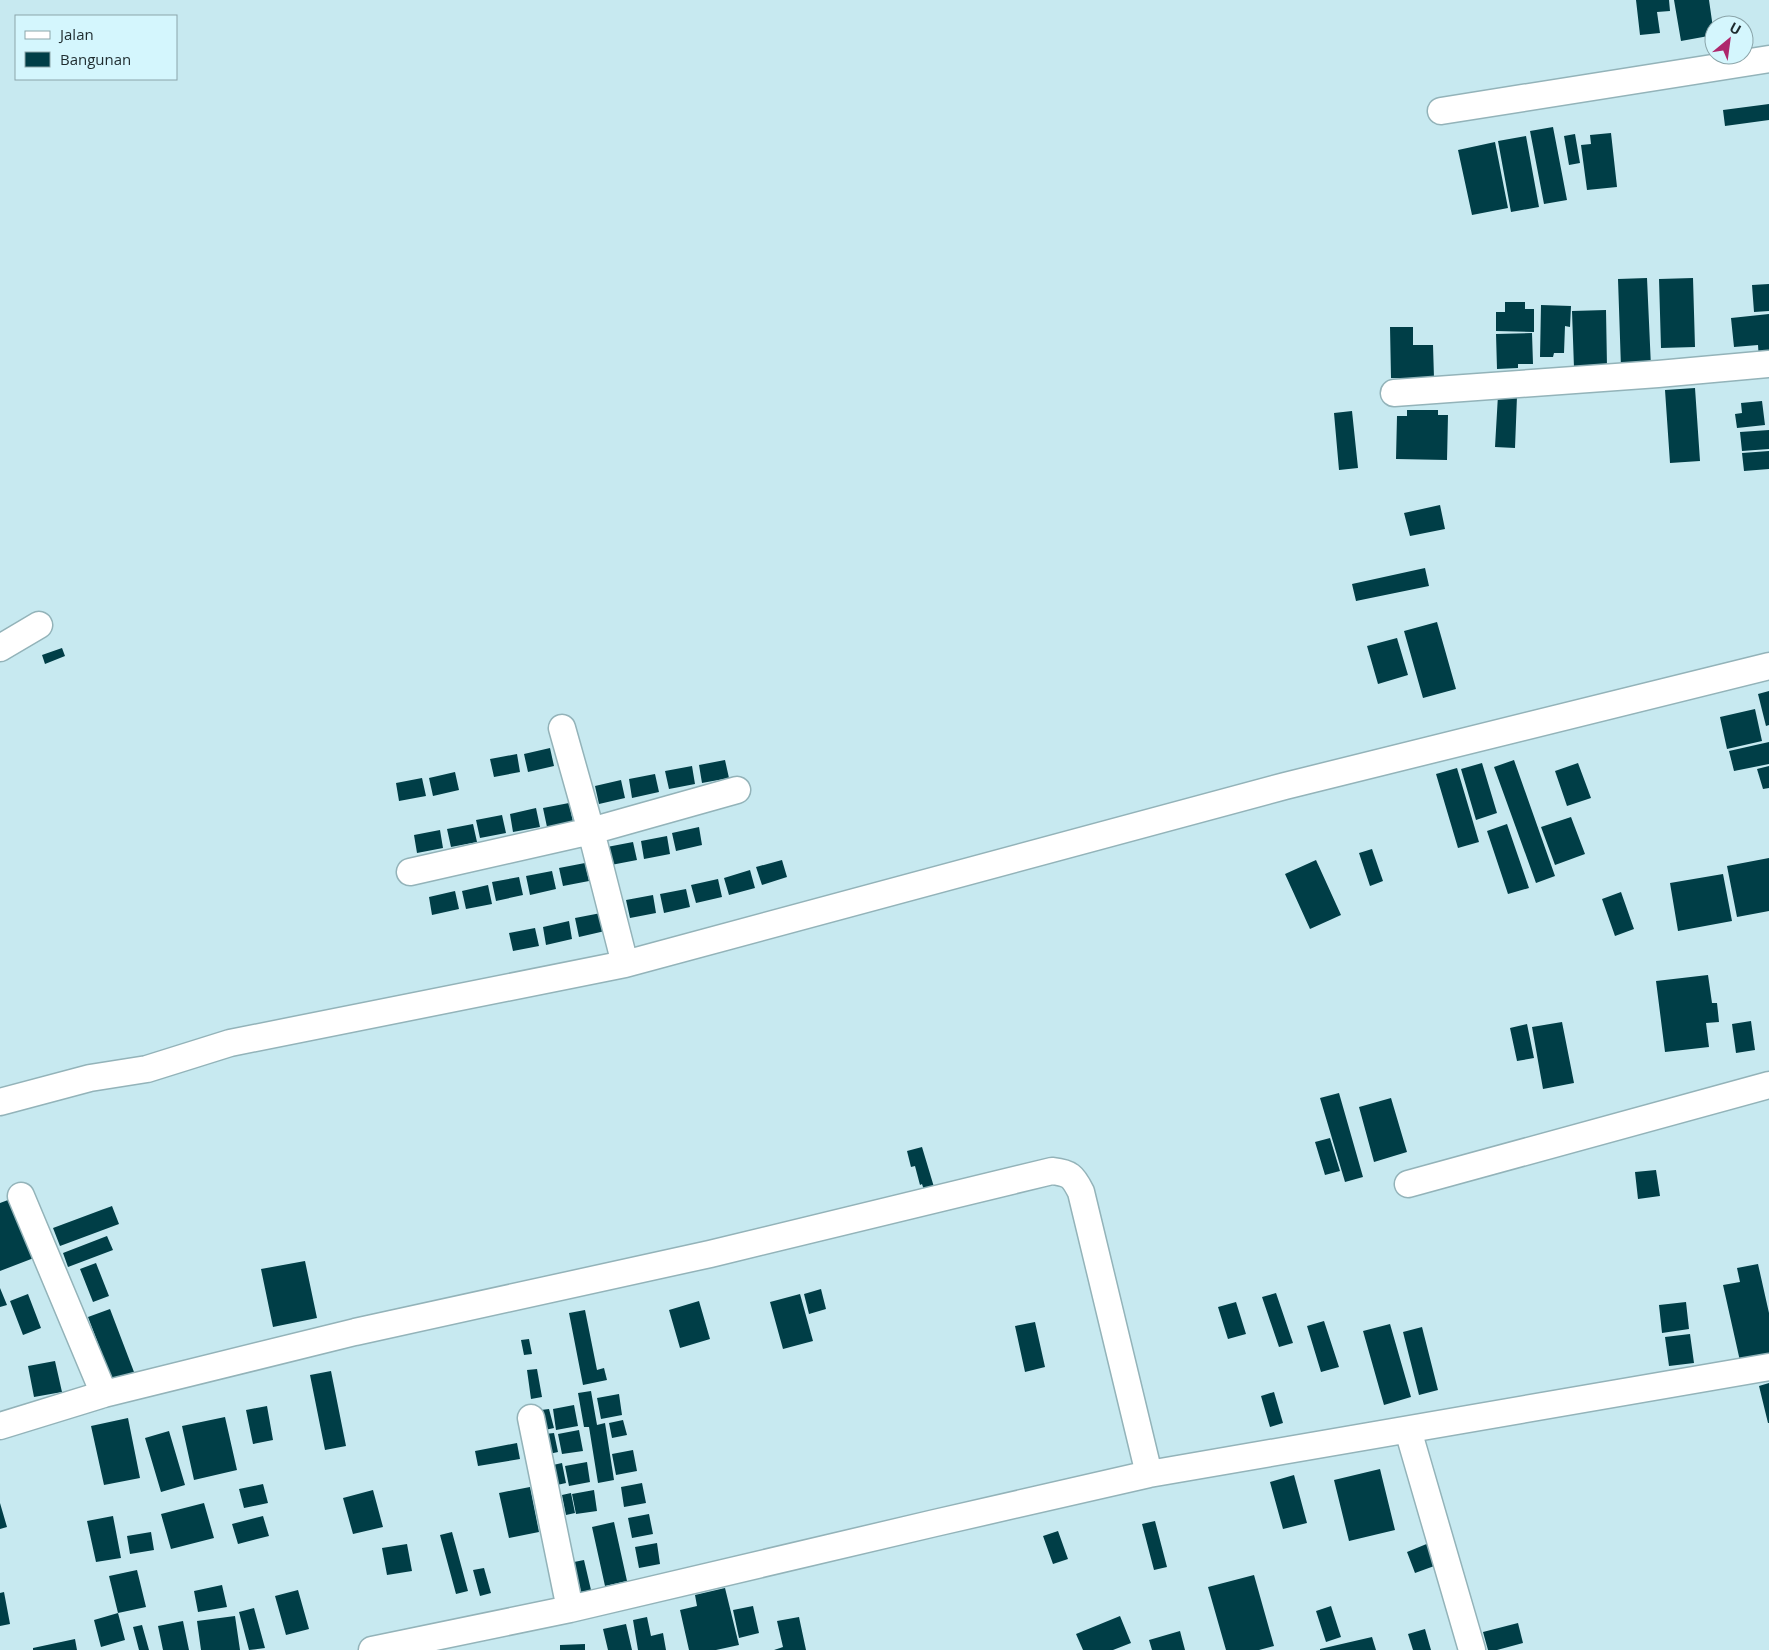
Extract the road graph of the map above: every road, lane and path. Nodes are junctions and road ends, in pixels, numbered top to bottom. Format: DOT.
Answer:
graph roads {
  1 [pos="1769,59"];
  2 [pos="1442,111"];
  3 [pos="1769,364"];
  4 [pos="1394,393"];
  5 [pos="39,626"];
  6 [pos="0,648"];
  7 [pos="1769,666"];
  8 [pos="562,728"];
  9 [pos="737,790"];
  10 [pos="591,831"];
  11 [pos="410,872"];
  12 [pos="625,964"];
  13 [pos="1769,1085"];
  14 [pos="0,1102"];
  15 [pos="1408,1184"];
  16 [pos="21,1196"];
  17 [pos="1769,1368"];
  18 [pos="104,1394"];
  19 [pos="531,1418"];
  20 [pos="0,1426"];
  21 [pos="1408,1430"];
  22 [pos="1149,1474"];
  23 [pos="570,1609"];
  24 [pos="372,1650"];
  25 [pos="1472,1650"];
  1 -- 2 [label="street"];
  3 -- 4 [label="street"];
  5 -- 6 [label="street"];
  7 -- 12 [label="street"];
  8 -- 10 [label="street"];
  9 -- 10 [label="street"];
  10 -- 11 [label="street"];
  10 -- 12 [label="street"];
  12 -- 14 [label="street"];
  13 -- 15 [label="street"];
  16 -- 18 [label="street"];
  17 -- 21 [label="street"];
  18 -- 20 [label="street"];
  18 -- 22 [label="street"];
  19 -- 23 [label="street"];
  21 -- 22 [label="street"];
  21 -- 25 [label="street"];
  22 -- 23 [label="street"];
  23 -- 24 [label="street"];
}
